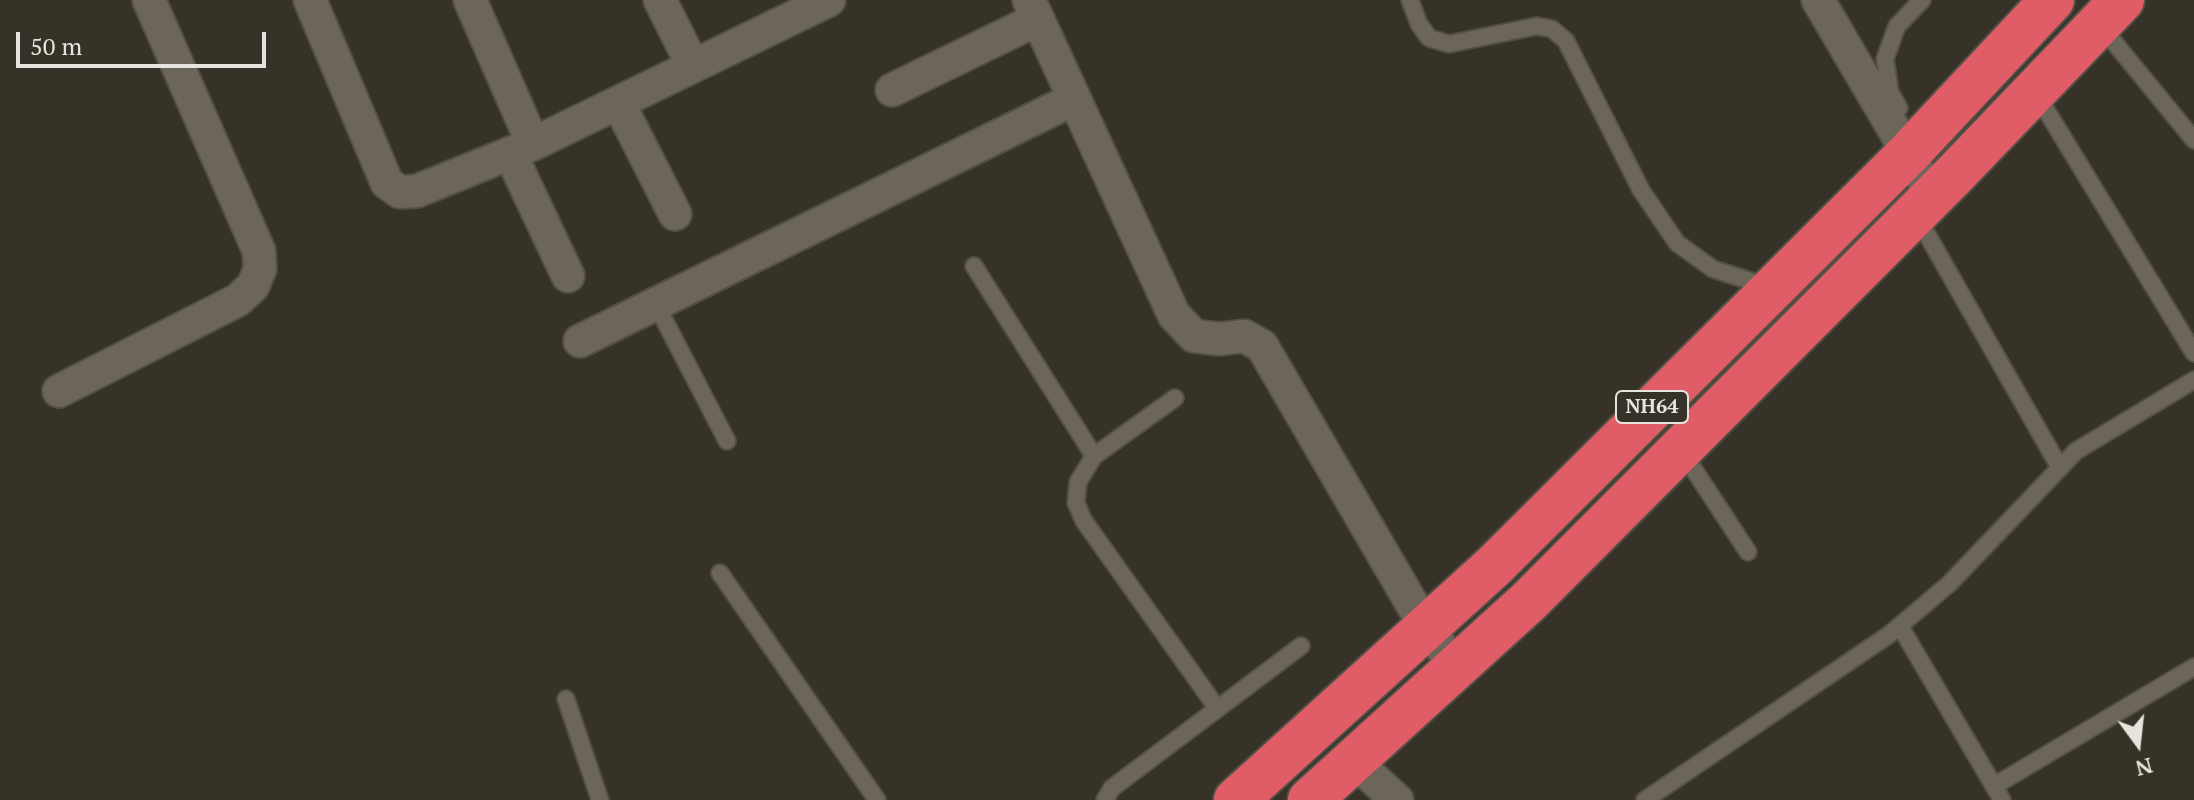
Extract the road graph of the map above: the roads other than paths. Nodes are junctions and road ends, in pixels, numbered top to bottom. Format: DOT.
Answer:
graph roads {
  1 [pos="149,0"];
  2 [pos="310,0"];
  3 [pos="470,0"];
  4 [pos="660,0"];
  5 [pos="829,0"];
  6 [pos="1410,0"];
  7 [pos="1818,0"];
  8 [pos="1922,0"];
  9 [pos="2038,4"];
  10 [pos="1034,9"];
  11 [pos="2110,12"];
  12 [pos="693,66"];
  13 [pos="892,90"];
  14 [pos="2035,91"];
  15 [pos="1074,99"];
  16 [pos="619,104"];
  17 [pos="2194,140"];
  18 [pos="1912,147"];
  19 [pos="522,149"];
  20 [pos="1924,205"];
  21 [pos="675,214"];
  22 [pos="974,266"];
  23 [pos="568,276"];
  24 [pos="1770,288"];
  25 [pos="656,304"];
  26 [pos="580,341"];
  27 [pos="2194,353"];
  28 [pos="2194,380"];
  29 [pos="59,391"];
  30 [pos="1175,398"];
  31 [pos="727,441"];
  32 [pos="1680,449"];
  33 [pos="1094,456"];
  34 [pos="2060,468"];
  35 [pos="1748,552"];
  36 [pos="720,573"];
  37 [pos="1900,626"];
  38 [pos="1426,628"];
  39 [pos="1301,646"];
  40 [pos="1457,667"];
  41 [pos="2194,667"];
  42 [pos="566,699"];
  43 [pos="1217,708"];
  44 [pos="1354,761"];
  45 [pos="1998,793"];
  46 [pos="600,800"];
  47 [pos="877,800"];
  48 [pos="1105,800"];
  49 [pos="1236,800"];
  50 [pos="1310,800"];
  51 [pos="1397,800"];
  52 [pos="1645,800"];
  1 -- 29 [label="street"];
  2 -- 19 [label="street"];
  3 -- 19 [label="street"];
  4 -- 12 [label="street"];
  5 -- 12 [label="street"];
  6 -- 24 [label="lane"];
  7 -- 18 [label="street"];
  8 -- 18 [label="lane"];
  9 -- 18 [label="highway, NH64"];
  10 -- 13 [label="street"];
  10 -- 15 [label="street"];
  11 -- 14 [label="highway, NH64"];
  11 -- 17 [label="lane"];
  12 -- 16 [label="street"];
  14 -- 20 [label="highway, NH64"];
  14 -- 27 [label="lane"];
  15 -- 25 [label="street"];
  15 -- 38 [label="street"];
  16 -- 19 [label="street"];
  16 -- 21 [label="street"];
  18 -- 20 [label="street"];
  18 -- 24 [label="highway, NH64"];
  19 -- 23 [label="street"];
  20 -- 32 [label="highway, NH64"];
  20 -- 34 [label="lane"];
  22 -- 33 [label="lane"];
  24 -- 38 [label="highway, NH64"];
  25 -- 26 [label="street"];
  25 -- 31 [label="lane"];
  28 -- 34 [label="lane"];
  30 -- 33 [label="lane"];
  32 -- 35 [label="lane"];
  32 -- 40 [label="highway, NH64"];
  33 -- 43 [label="lane"];
  34 -- 37 [label="lane"];
  36 -- 47 [label="lane"];
  37 -- 45 [label="lane"];
  37 -- 52 [label="lane"];
  38 -- 40 [label="street"];
  38 -- 49 [label="highway, NH64"];
  39 -- 43 [label="lane"];
  40 -- 44 [label="highway, NH64"];
  41 -- 45 [label="lane"];
  42 -- 46 [label="lane"];
  43 -- 48 [label="lane"];
  44 -- 50 [label="highway, NH64"];
  44 -- 51 [label="street"];
}
